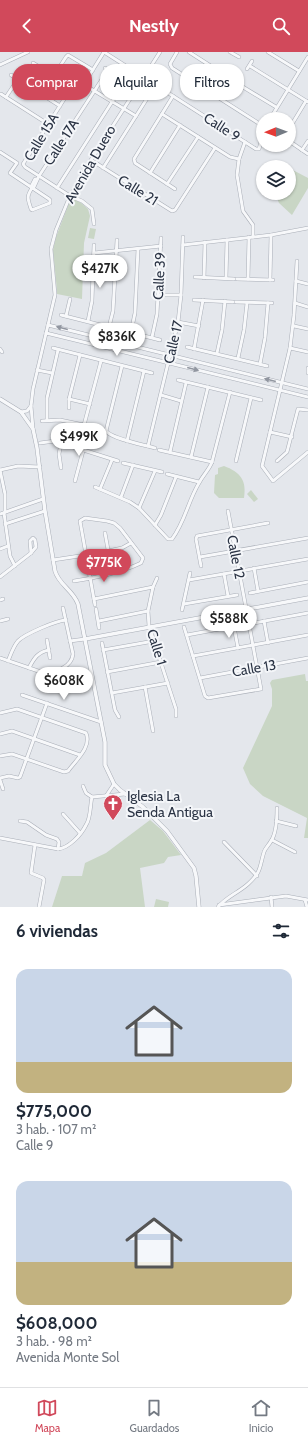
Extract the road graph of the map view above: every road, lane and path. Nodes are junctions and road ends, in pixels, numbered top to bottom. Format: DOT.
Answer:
graph roads {
  1 [pos="28,52"];
  2 [pos="104,52"];
  3 [pos="160,52"];
  4 [pos="178,52"];
  5 [pos="188,52"];
  6 [pos="230,52"];
  7 [pos="268,52"];
  8 [pos="18,54"];
  9 [pos="239,57"];
  10 [pos="308,57"];
  11 [pos="252,61"];
  12 [pos="0,64"];
  13 [pos="61,64"];
  14 [pos="83,64"];
  15 [pos="123,64"];
  16 [pos="152,64"];
  17 [pos="207,64"];
  18 [pos="250,66"];
  19 [pos="247,69"];
  20 [pos="93,70"];
  21 [pos="299,71"];
  22 [pos="100,82"];
  23 [pos="12,88"];
  24 [pos="244,88"];
  25 [pos="288,89"];
  26 [pos="94,91"];
  27 [pos="1,94"];
  28 [pos="173,96"];
  29 [pos="6,97"];
  30 [pos="51,100"];
  31 [pos="64,100"];
  32 [pos="129,100"];
  33 [pos="146,100"];
  34 [pos="112,102"];
  35 [pos="307,102"];
  36 [pos="60,106"];
  37 [pos="276,108"];
  38 [pos="123,109"];
  39 [pos="274,112"];
  40 [pos="162,114"];
  41 [pos="136,116"];
  42 [pos="296,118"];
  43 [pos="256,122"];
  44 [pos="48,124"];
  45 [pos="180,125"];
  46 [pos="198,136"];
  47 [pos="308,141"];
  48 [pos="245,142"];
  49 [pos="296,146"];
  50 [pos="215,148"];
  51 [pos="256,149"];
  52 [pos="302,150"];
  53 [pos="0,152"];
  54 [pos="308,154"];
  55 [pos="239,159"];
  56 [pos="91,160"];
  57 [pos="103,168"];
  58 [pos="150,173"];
  59 [pos="38,177"];
  60 [pos="167,184"];
  61 [pos="32,187"];
  62 [pos="57,188"];
  63 [pos="175,189"];
  64 [pos="70,196"];
  65 [pos="94,224"];
  66 [pos="308,228"];
  67 [pos="271,235"];
  68 [pos="183,237"];
  69 [pos="251,237"];
  70 [pos="161,238"];
  71 [pos="117,240"];
  72 [pos="227,240"];
  73 [pos="205,242"];
  74 [pos="94,245"];
  75 [pos="183,245"];
  76 [pos="161,246"];
  77 [pos="138,249"];
  78 [pos="116,251"];
  79 [pos="94,253"];
  80 [pos="297,262"];
  81 [pos="195,277"];
  82 [pos="204,278"];
  83 [pos="226,278"];
  84 [pos="248,279"];
  85 [pos="296,281"];
  86 [pos="308,284"];
  87 [pos="159,295"];
  88 [pos="181,296"];
  89 [pos="70,299"];
  90 [pos="194,300"];
  91 [pos="203,300"];
  92 [pos="225,301"];
  93 [pos="246,303"];
  94 [pos="295,303"];
  95 [pos="308,306"];
  96 [pos="61,315"];
  97 [pos="66,316"];
  98 [pos="88,321"];
  99 [pos="178,322"];
  100 [pos="48,325"];
  101 [pos="199,326"];
  102 [pos="294,326"];
  103 [pos="110,327"];
  104 [pos="308,329"];
  105 [pos="46,332"];
  106 [pos="131,332"];
  107 [pos="152,337"];
  108 [pos="160,340"];
  109 [pos="187,347"];
  110 [pos="53,348"];
  111 [pos="290,348"];
  112 [pos="194,349"];
  113 [pos="58,350"];
  114 [pos="308,352"];
  115 [pos="217,353"];
  116 [pos="80,355"];
  117 [pos="170,355"];
  118 [pos="238,358"];
  119 [pos="101,361"];
  120 [pos="168,363"];
  121 [pos="260,364"];
  122 [pos="122,366"];
  123 [pos="267,366"];
  124 [pos="308,368"];
  125 [pos="37,370"];
  126 [pos="144,371"];
  127 [pos="52,373"];
  128 [pos="152,373"];
  129 [pos="308,373"];
  130 [pos="178,380"];
  131 [pos="186,382"];
  132 [pos="282,383"];
  133 [pos="208,387"];
  134 [pos="308,389"];
  135 [pos="280,391"];
  136 [pos="230,392"];
  137 [pos="161,395"];
  138 [pos="308,397"];
  139 [pos="251,398"];
  140 [pos="0,399"];
  141 [pos="69,399"];
  142 [pos="261,400"];
  143 [pos="181,401"];
  144 [pos="90,404"];
  145 [pos="31,406"];
  146 [pos="69,408"];
  147 [pos="308,410"];
  148 [pos="22,412"];
  149 [pos="48,420"];
  150 [pos="42,421"];
  151 [pos="84,425"];
  152 [pos="33,429"];
  153 [pos="270,432"];
  154 [pos="292,437"];
  155 [pos="127,440"];
  156 [pos="42,442"];
  157 [pos="61,443"];
  158 [pos="148,446"];
  159 [pos="75,448"];
  160 [pos="155,448"];
  161 [pos="159,450"];
  162 [pos="83,451"];
  163 [pos="170,452"];
  164 [pos="308,452"];
  165 [pos="191,457"];
  166 [pos="112,460"];
  167 [pos="236,461"];
  168 [pos="277,461"];
  169 [pos="118,462"];
  170 [pos="212,462"];
  171 [pos="123,463"];
  172 [pos="133,466"];
  173 [pos="40,467"];
  174 [pos="61,468"];
  175 [pos="0,470"];
  176 [pos="155,471"];
  177 [pos="162,472"];
  178 [pos="167,474"];
  179 [pos="176,477"];
  180 [pos="75,481"];
  181 [pos="199,482"];
  182 [pos="95,487"];
  183 [pos="100,489"];
  184 [pos="121,498"];
  185 [pos="43,499"];
  186 [pos="139,508"];
  187 [pos="45,511"];
  188 [pos="228,511"];
  189 [pos="0,514"];
  190 [pos="5,524"];
  191 [pos="268,524"];
  192 [pos="155,525"];
  193 [pos="231,530"];
  194 [pos="105,533"];
  195 [pos="308,538"];
  196 [pos="131,543"];
  197 [pos="8,546"];
  198 [pos="0,549"];
  199 [pos="108,550"];
  200 [pos="234,550"];
  201 [pos="31,553"];
  202 [pos="86,555"];
  203 [pos="109,555"];
  204 [pos="200,557"];
  205 [pos="308,559"];
  206 [pos="53,560"];
  207 [pos="15,566"];
  208 [pos="201,566"];
  209 [pos="254,568"];
  210 [pos="238,571"];
  211 [pos="190,573"];
  212 [pos="224,574"];
  213 [pos="0,577"];
  214 [pos="91,578"];
  215 [pos="157,578"];
  216 [pos="189,580"];
  217 [pos="74,581"];
  218 [pos="308,582"];
  219 [pos="153,587"];
  220 [pos="258,591"];
  221 [pos="250,593"];
  222 [pos="237,595"];
  223 [pos="228,596"];
  224 [pos="308,598"];
  225 [pos="94,599"];
  226 [pos="184,604"];
  227 [pos="63,608"];
  228 [pos="246,609"];
  229 [pos="182,610"];
  230 [pos="148,612"];
  231 [pos="308,613"];
  232 [pos="8,619"];
  233 [pos="66,620"];
  234 [pos="0,621"];
  235 [pos="98,621"];
  236 [pos="264,621"];
  237 [pos="254,623"];
  238 [pos="241,625"];
  239 [pos="150,626"];
  240 [pos="184,627"];
  241 [pos="234,627"];
  242 [pos="99,628"];
  243 [pos="187,635"];
  244 [pos="308,635"];
  245 [pos="85,639"];
  246 [pos="47,640"];
  247 [pos="70,641"];
  248 [pos="154,641"];
  249 [pos="102,643"];
  250 [pos="268,643"];
  251 [pos="253,646"];
  252 [pos="238,648"];
  253 [pos="49,650"];
  254 [pos="103,650"];
  255 [pos="193,656"];
  256 [pos="0,658"];
  257 [pos="50,658"];
  258 [pos="308,658"];
  259 [pos="8,661"];
  260 [pos="161,662"];
  261 [pos="29,668"];
  262 [pos="257,668"];
  263 [pos="107,672"];
  264 [pos="200,678"];
  265 [pos="168,683"];
  266 [pos="145,687"];
  267 [pos="112,693"];
  268 [pos="22,694"];
  269 [pos="47,703"];
  270 [pos="0,713"];
  271 [pos="176,716"];
  272 [pos="42,717"];
  273 [pos="119,717"];
  274 [pos="101,722"];
  275 [pos="153,731"];
  276 [pos="0,734"];
  277 [pos="34,738"];
  278 [pos="80,755"];
  279 [pos="0,756"];
  280 [pos="27,759"];
  281 [pos="0,779"];
  282 [pos="113,783"];
  283 [pos="83,786"];
  284 [pos="3,789"];
  285 [pos="125,794"];
  286 [pos="105,796"];
  287 [pos="92,797"];
  288 [pos="277,808"];
  289 [pos="63,814"];
  290 [pos="20,821"];
  291 [pos="276,821"];
  292 [pos="296,826"];
  293 [pos="80,833"];
  294 [pos="0,838"];
  295 [pos="272,840"];
  296 [pos="224,842"];
  297 [pos="35,845"];
  298 [pos="58,849"];
  299 [pos="295,852"];
  300 [pos="257,876"];
  301 [pos="271,897"];
  302 [pos="307,900"];
  303 [pos="219,906"];
  304 [pos="39,907"];
  305 [pos="199,907"];
  306 [pos="272,907"];
  307 [pos="307,907"];
  1 -- 8 [label="street"];
  2 -- 15 [label="street, Calle 9"];
  2 -- 20 [label="street"];
  3 -- 16 [label="street, Avenida Duero"];
  4 -- 43 [label="street"];
  5 -- 17 [label="street"];
  6 -- 9 [label="street"];
  7 -- 21 [label="street"];
  8 -- 12 [label="street"];
  10 -- 21 [label="street"];
  11 -- 18 [label="street"];
  13 -- 14 [label="street"];
  18 -- 19 [label="street"];
  18 -- 25 [label="street"];
  21 -- 25 [label="street"];
  22 -- 26 [label="street, Calle 17A"];
  23 -- 29 [label="street"];
  24 -- 37 [label="street"];
  25 -- 35 [label="street"];
  25 -- 37 [label="street"];
  26 -- 34 [label="street"];
  26 -- 59 [label="street, Calle 17A"];
  27 -- 29 [label="street"];
  28 -- 40 [label="street"];
  28 -- 48 [label="street, Calle 9"];
  29 -- 44 [label="street"];
  30 -- 36 [label="street"];
  31 -- 36 [label="street, Calle 15A"];
  32 -- 38 [label="street, Avenida Duero"];
  33 -- 41 [label="street"];
  34 -- 38 [label="street"];
  34 -- 62 [label="street"];
  35 -- 42 [label="street"];
  36 -- 44 [label="street, Calle 15A"];
  37 -- 39 [label="street"];
  38 -- 41 [label="street"];
  38 -- 56 [label="street, Avenida Duero"];
  40 -- 45 [label="street"];
  40 -- 58 [label="street"];
  41 -- 57 [label="street"];
  44 -- 59 [label="street, Calle 15A"];
  45 -- 46 [label="street"];
  45 -- 58 [label="street"];
  46 -- 50 [label="street"];
  46 -- 60 [label="street"];
  47 -- 52 [label="street"];
  48 -- 51 [label="street, Calle 9"];
  48 -- 55 [label="street"];
  49 -- 52 [label="street"];
  50 -- 55 [label="street"];
  50 -- 57 [label="street, Calle 21"];
  52 -- 54 [label="street"];
  53 -- 61 [label="street"];
  55 -- 69 [label="street"];
  56 -- 57 [label="street, Calle 21"];
  56 -- 64 [label="street, Avenida Duero"];
  58 -- 60 [label="street"];
  59 -- 61 [label="street, Calle 17A"];
  59 -- 62 [label="street, Calle 15A"];
  60 -- 63 [label="street"];
  61 -- 61 [label="street"];
  62 -- 64 [label="street, Calle 15A"];
  64 -- 65 [label="street, Calle 15A"];
  64 -- 100 [label="street, Avenida Duero"];
  66 -- 67 [label="street"];
  67 -- 69 [label="street"];
  67 -- 84 [label="street"];
  68 -- 75 [label="street, Calle 17"];
  69 -- 72 [label="street"];
  69 -- 84 [label="street"];
  70 -- 76 [label="street, Calle 39"];
  71 -- 78 [label="street"];
  72 -- 73 [label="street"];
  72 -- 83 [label="street"];
  73 -- 75 [label="street"];
  73 -- 82 [label="street"];
  74 -- 79 [label="street"];
  75 -- 88 [label="street, Calle 17"];
  76 -- 77 [label="street"];
  76 -- 87 [label="street, Calle 39"];
  77 -- 78 [label="street"];
  77 -- 106 [label="street"];
  78 -- 79 [label="street"];
  78 -- 103 [label="street"];
  79 -- 98 [label="street"];
  80 -- 85 [label="street"];
  81 -- 82 [label="street"];
  82 -- 83 [label="street"];
  83 -- 84 [label="street"];
  85 -- 86 [label="street"];
  85 -- 94 [label="street"];
  87 -- 88 [label="street"];
  87 -- 107 [label="street, Calle 39"];
  88 -- 99 [label="street, Calle 17"];
  89 -- 97 [label="street"];
  90 -- 91 [label="street"];
  91 -- 92 [label="street"];
  91 -- 101 [label="street"];
  92 -- 93 [label="street"];
  92 -- 115 [label="street"];
  93 -- 118 [label="street"];
  93 -- 121 [label="street"];
  94 -- 95 [label="street"];
  94 -- 102 [label="street"];
  96 -- 97 [label="street"];
  97 -- 98 [label="street"];
  98 -- 103 [label="street"];
  99 -- 101 [label="street"];
  99 -- 117 [label="street, Calle 17"];
  100 -- 105 [label="street, Avenida Duero"];
  117 -- 100 [label="street, one-way"];
  101 -- 112 [label="street"];
  102 -- 104 [label="street"];
  102 -- 111 [label="street"];
  103 -- 106 [label="street"];
  105 -- 120 [label="street"];
  105 -- 125 [label="street, Avenida Duero"];
  106 -- 107 [label="street"];
  107 -- 108 [label="street"];
  109 -- 112 [label="street"];
  110 -- 113 [label="street"];
  111 -- 114 [label="street"];
  111 -- 132 [label="street"];
  112 -- 115 [label="street"];
  113 -- 116 [label="street"];
  113 -- 127 [label="street"];
  115 -- 118 [label="street"];
  116 -- 119 [label="street"];
  116 -- 141 [label="street"];
  117 -- 120 [label="street, Calle 17"];
  132 -- 117 [label="street, one-way"];
  118 -- 121 [label="street"];
  119 -- 122 [label="street"];
  119 -- 144 [label="street"];
  120 -- 135 [label="street, one-way"];
  120 -- 137 [label="street, Calle 17"];
  121 -- 123 [label="street"];
  122 -- 126 [label="street"];
  122 -- 155 [label="street"];
  124 -- 129 [label="street"];
  125 -- 127 [label="street"];
  125 -- 145 [label="street, Avenida Duero"];
  126 -- 128 [label="street"];
  126 -- 155 [label="street"];
  127 -- 149 [label="street"];
  130 -- 131 [label="street"];
  131 -- 133 [label="street"];
  131 -- 143 [label="street"];
  132 -- 134 [label="street"];
  132 -- 135 [label="street"];
  133 -- 136 [label="street"];
  133 -- 165 [label="street"];
  135 -- 138 [label="street"];
  135 -- 153 [label="street"];
  136 -- 139 [label="street"];
  136 -- 170 [label="street"];
  137 -- 143 [label="street"];
  137 -- 158 [label="street, Calle 17"];
  139 -- 142 [label="street"];
  139 -- 167 [label="street"];
  140 -- 148 [label="street"];
  141 -- 144 [label="street"];
  141 -- 146 [label="street"];
  143 -- 163 [label="street"];
  144 -- 151 [label="street"];
  145 -- 148 [label="street"];
  145 -- 152 [label="street, Avenida Duero"];
  147 -- 154 [label="street"];
  148 -- 152 [label="street"];
  149 -- 150 [label="street"];
  149 -- 151 [label="street"];
  151 -- 159 [label="street"];
  152 -- 173 [label="street"];
  153 -- 154 [label="street"];
  153 -- 164 [label="street"];
  154 -- 168 [label="street"];
  155 -- 158 [label="street"];
  156 -- 157 [label="street"];
  157 -- 159 [label="street"];
  157 -- 174 [label="street"];
  158 -- 160 [label="street"];
  159 -- 162 [label="street"];
  161 -- 163 [label="street"];
  162 -- 166 [label="street"];
  162 -- 180 [label="street"];
  163 -- 165 [label="street"];
  165 -- 170 [label="street"];
  166 -- 169 [label="street"];
  166 -- 183 [label="street"];
  170 -- 181 [label="street"];
  171 -- 172 [label="street"];
  172 -- 176 [label="street"];
  172 -- 184 [label="street"];
  173 -- 175 [label="street"];
  173 -- 185 [label="street"];
  175 -- 190 [label="street"];
  176 -- 177 [label="street"];
  176 -- 186 [label="street"];
  178 -- 179 [label="street"];
  179 -- 181 [label="street"];
  179 -- 192 [label="street"];
  181 -- 192 [label="street"];
  182 -- 183 [label="street"];
  183 -- 184 [label="street"];
  184 -- 186 [label="street"];
  185 -- 187 [label="street"];
  185 -- 189 [label="street"];
  186 -- 192 [label="street"];
  187 -- 190 [label="street"];
  187 -- 206 [label="street"];
  188 -- 193 [label="street, Calle 12"];
  190 -- 197 [label="street"];
  191 -- 193 [label="street"];
  193 -- 200 [label="street, Calle 12"];
  193 -- 204 [label="street"];
  194 -- 199 [label="street"];
  195 -- 200 [label="street"];
  196 -- 199 [label="street"];
  196 -- 202 [label="street"];
  196 -- 214 [label="street"];
  197 -- 198 [label="street"];
  197 -- 207 [label="street"];
  199 -- 203 [label="street"];
  200 -- 204 [label="street"];
  200 -- 210 [label="street, Calle 12"];
  201 -- 207 [label="street"];
  202 -- 206 [label="street"];
  202 -- 214 [label="street"];
  204 -- 208 [label="street"];
  205 -- 209 [label="street"];
  206 -- 245 [label="street"];
  207 -- 213 [label="street"];
  209 -- 210 [label="street"];
  209 -- 220 [label="street"];
  210 -- 212 [label="street"];
  210 -- 228 [label="street, Calle 12"];
  211 -- 216 [label="street"];
  212 -- 216 [label="street"];
  212 -- 223 [label="street"];
  214 -- 217 [label="street"];
  214 -- 225 [label="street"];
  215 -- 219 [label="street, Calle 1"];
  216 -- 226 [label="street"];
  218 -- 220 [label="street"];
  219 -- 225 [label="street"];
  219 -- 230 [label="street, Calle 1"];
  220 -- 221 [label="street"];
  222 -- 223 [label="street"];
  223 -- 226 [label="street"];
  224 -- 228 [label="street"];
  225 -- 235 [label="street"];
  226 -- 229 [label="street"];
  227 -- 233 [label="street"];
  228 -- 239 [label="street"];
  228 -- 251 [label="street, Calle 12"];
  230 -- 235 [label="street"];
  230 -- 239 [label="street, Calle 1"];
  231 -- 236 [label="street"];
  232 -- 234 [label="street"];
  233 -- 247 [label="street"];
  233 -- 259 [label="street"];
  235 -- 242 [label="street"];
  236 -- 237 [label="street"];
  236 -- 250 [label="street"];
  238 -- 241 [label="street"];
  239 -- 245 [label="street"];
  239 -- 248 [label="street, Calle 1"];
  240 -- 243 [label="street, Calle 12"];
  241 -- 243 [label="street"];
  241 -- 252 [label="street"];
  243 -- 255 [label="street, Calle 12"];
  244 -- 250 [label="street, Calle 13"];
  245 -- 247 [label="street"];
  245 -- 274 [label="street"];
  246 -- 253 [label="street"];
  247 -- 261 [label="street"];
  248 -- 254 [label="street"];
  248 -- 260 [label="street, Calle 1"];
  249 -- 254 [label="street"];
  250 -- 251 [label="street, Calle 13"];
  251 -- 252 [label="street, Calle 13"];
  251 -- 262 [label="street, Calle 12"];
  252 -- 255 [label="street, Calle 13"];
  253 -- 257 [label="street"];
  253 -- 261 [label="street"];
  254 -- 263 [label="street"];
  255 -- 264 [label="street, Calle 12"];
  256 -- 259 [label="street"];
  258 -- 262 [label="street, Calle 13"];
  259 -- 261 [label="street"];
  260 -- 263 [label="street"];
  260 -- 265 [label="street, Calle 1"];
  262 -- 264 [label="street, Calle 13"];
  262 -- 264 [label="street, Calle 12"];
  263 -- 267 [label="street"];
  265 -- 266 [label="street"];
  265 -- 271 [label="street, Calle 1"];
  266 -- 267 [label="street"];
  266 -- 275 [label="street"];
  267 -- 273 [label="street"];
  268 -- 269 [label="street"];
  269 -- 272 [label="street"];
  269 -- 274 [label="street"];
  270 -- 272 [label="street"];
  272 -- 277 [label="street"];
  272 -- 278 [label="street"];
  274 -- 282 [label="street"];
  276 -- 277 [label="street"];
  277 -- 278 [label="street"];
  277 -- 280 [label="street"];
  278 -- 280 [label="street"];
  279 -- 280 [label="street"];
  280 -- 281 [label="street"];
  281 -- 284 [label="street"];
  282 -- 285 [label="street"];
  282 -- 286 [label="street"];
  283 -- 287 [label="street"];
  285 -- 286 [label="street"];
  285 -- 305 [label="street"];
  286 -- 287 [label="street"];
  287 -- 293 [label="street"];
  288 -- 291 [label="street"];
  289 -- 293 [label="street"];
  290 -- 298 [label="street"];
  291 -- 292 [label="street"];
  291 -- 295 [label="street"];
  293 -- 298 [label="street"];
  294 -- 297 [label="street"];
  295 -- 299 [label="street"];
  295 -- 300 [label="street"];
  296 -- 300 [label="street"];
  297 -- 298 [label="street"];
  297 -- 304 [label="street"];
  300 -- 303 [label="street"];
  301 -- 302 [label="street"];
  301 -- 303 [label="street"];
  301 -- 306 [label="street"];
  302 -- 307 [label="street"];
}
